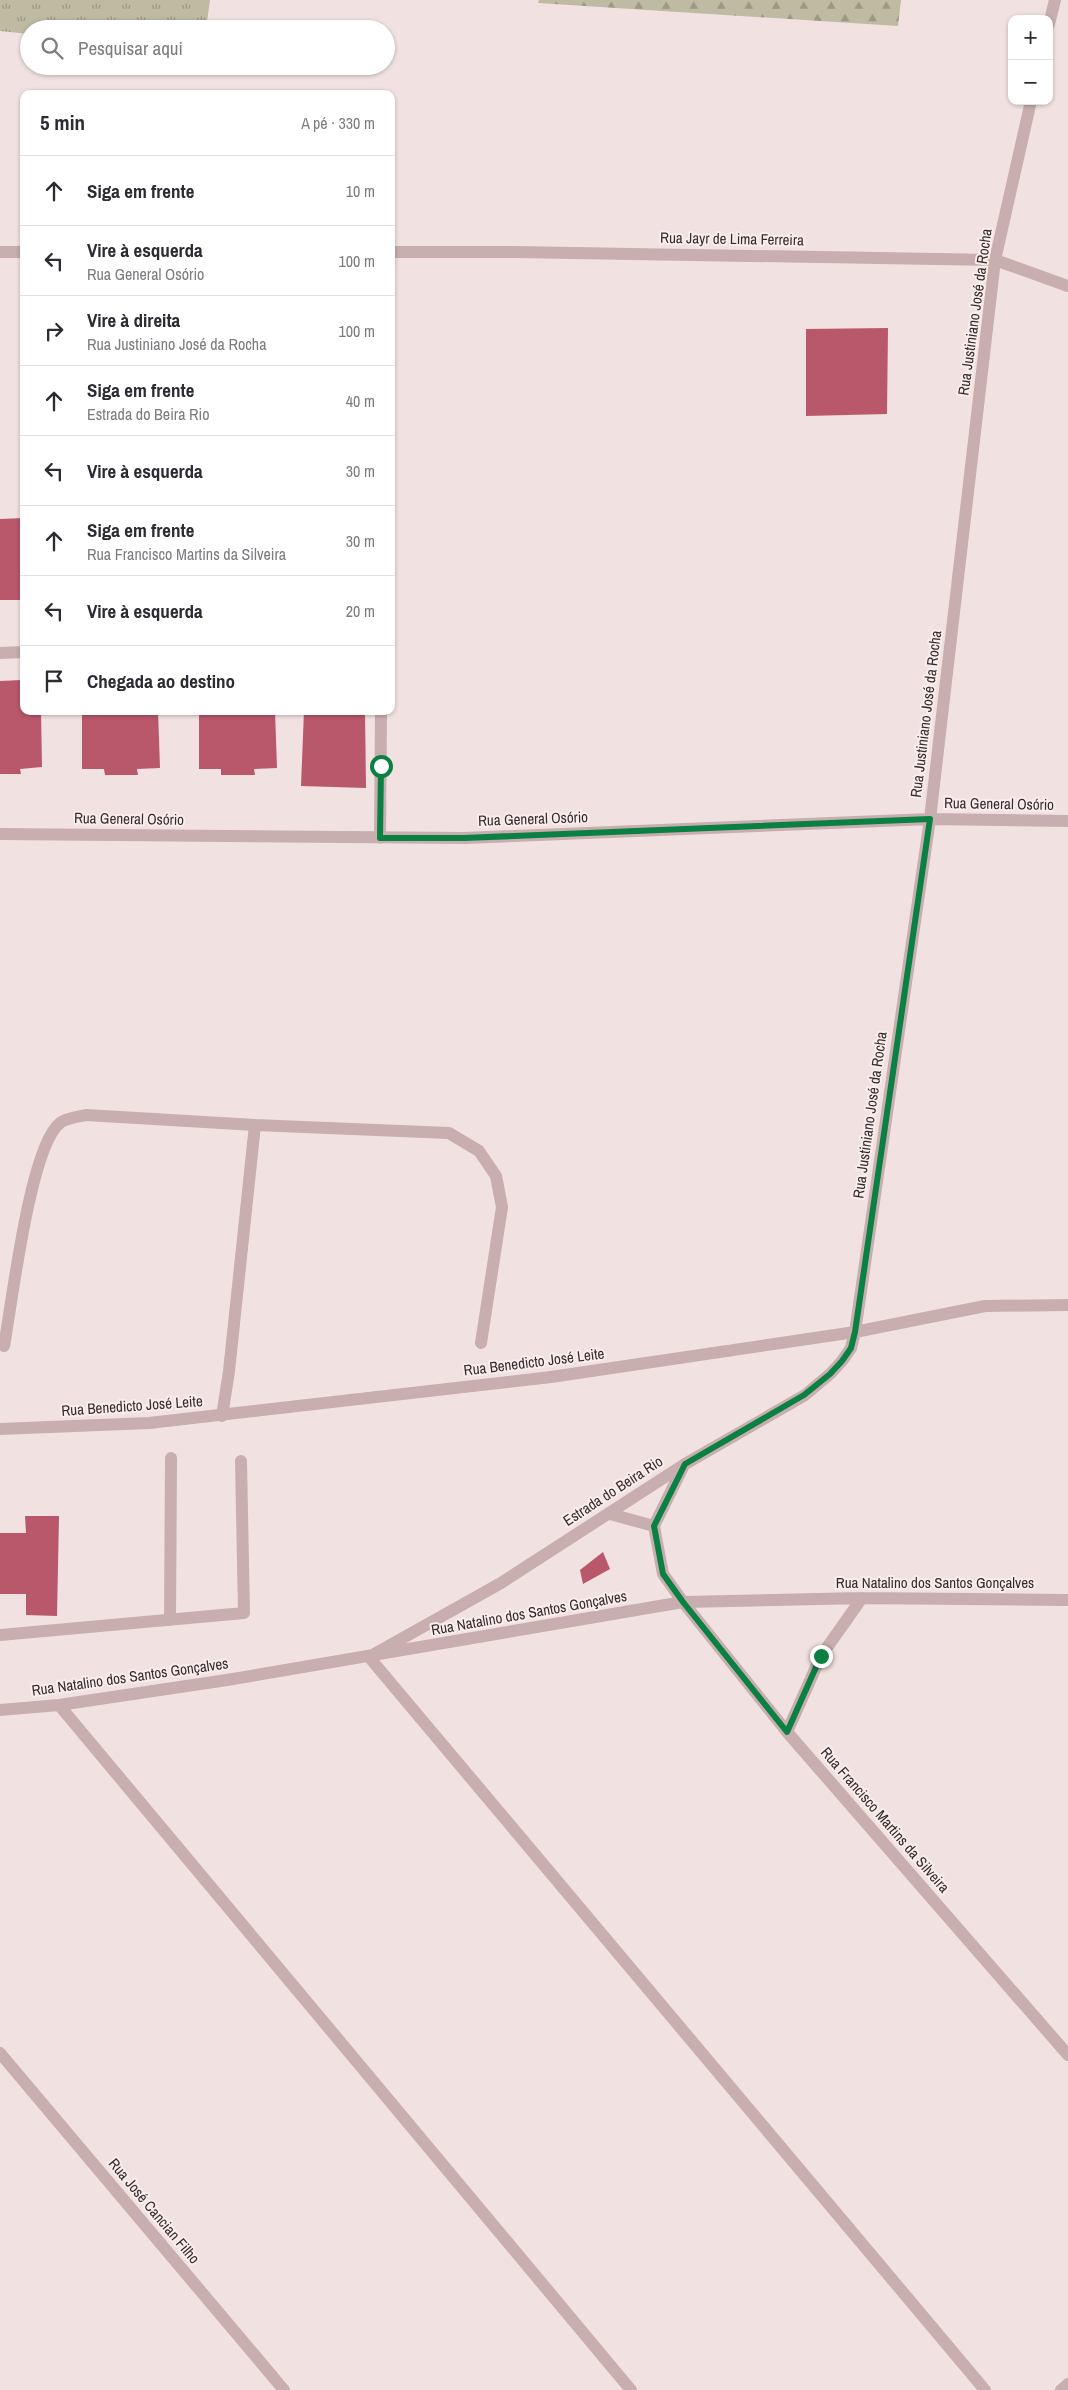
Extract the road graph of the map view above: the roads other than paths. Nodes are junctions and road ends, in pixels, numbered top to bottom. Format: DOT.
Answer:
graph roads {
  1 [pos="1055,0"];
  2 [pos="1051,15"];
  3 [pos="1030,105"];
  4 [pos="0,252"];
  5 [pos="20,252"];
  6 [pos="395,252"];
  7 [pos="995,260"];
  8 [pos="1068,286"];
  9 [pos="20,652"];
  10 [pos="0,653"];
  11 [pos="381,715"];
  12 [pos="930,819"];
  13 [pos="1068,821"];
  14 [pos="0,834"];
  15 [pos="380,838"];
  16 [pos="255,1126"];
  17 [pos="1068,1305"];
  18 [pos="855,1332"];
  19 [pos="481,1343"];
  20 [pos="4,1346"];
  21 [pos="222,1416"];
  22 [pos="0,1429"];
  23 [pos="171,1458"];
  24 [pos="241,1461"];
  25 [pos="685,1464"];
  26 [pos="610,1514"];
  27 [pos="654,1526"];
  28 [pos="862,1598"];
  29 [pos="1068,1600"];
  30 [pos="683,1602"];
  31 [pos="170,1620"];
  32 [pos="0,1635"];
  33 [pos="369,1657"];
  34 [pos="59,1705"];
  35 [pos="0,1710"];
  36 [pos="787,1732"];
  37 [pos="0,2053"];
  38 [pos="1068,2055"];
  39 [pos="1068,2384"];
  40 [pos="284,2390"];
  41 [pos="631,2390"];
  42 [pos="985,2390"];
  43 [pos="1061,2390"];
  1 -- 2 [label="street"];
  3 -- 7 [label="street, Rua Justiniano José da Rocha"];
  4 -- 5 [label="street"];
  6 -- 7 [label="street, Rua Jayr de Lima Ferreira"];
  7 -- 8 [label="street, Rua Jayr de Lima Ferreira"];
  7 -- 12 [label="street, Rua Justiniano José da Rocha"];
  9 -- 10 [label="street"];
  11 -- 15 [label="street"];
  12 -- 13 [label="street, Rua General Osório"];
  12 -- 15 [label="street, Rua General Osório"];
  12 -- 18 [label="street, Rua Justiniano José da Rocha"];
  14 -- 15 [label="street, Rua General Osório"];
  16 -- 19 [label="street"];
  16 -- 20 [label="street"];
  16 -- 21 [label="street"];
  17 -- 18 [label="street, Rua Benedicto José Leite"];
  18 -- 21 [label="street, Rua Benedicto José Leite"];
  18 -- 25 [label="street, Estrada do Beira Rio"];
  21 -- 22 [label="street, Rua Benedicto José Leite"];
  23 -- 31 [label="street"];
  24 -- 31 [label="street"];
  25 -- 26 [label="street, Estrada do Beira Rio"];
  25 -- 27 [label="street"];
  26 -- 27 [label="street"];
  26 -- 33 [label="street, Estrada do Beira Rio"];
  27 -- 30 [label="street, Rua Francisco Martins da Silveira"];
  28 -- 29 [label="street, Rua Natalino dos Santos Gonçalves"];
  28 -- 30 [label="street, Rua Natalino dos Santos Gonçalves"];
  28 -- 36 [label="street"];
  30 -- 33 [label="street, Rua Natalino dos Santos Gonçalves"];
  30 -- 36 [label="street, Rua Francisco Martins da Silveira"];
  31 -- 32 [label="street"];
  33 -- 34 [label="street, Rua Natalino dos Santos Gonçalves"];
  33 -- 42 [label="street"];
  34 -- 35 [label="street, Rua Natalino dos Santos Gonçalves"];
  34 -- 41 [label="street"];
  36 -- 38 [label="street, Rua Francisco Martins da Silveira"];
  37 -- 40 [label="street, Rua José Cancian Filho"];
  39 -- 43 [label="street"];
}
